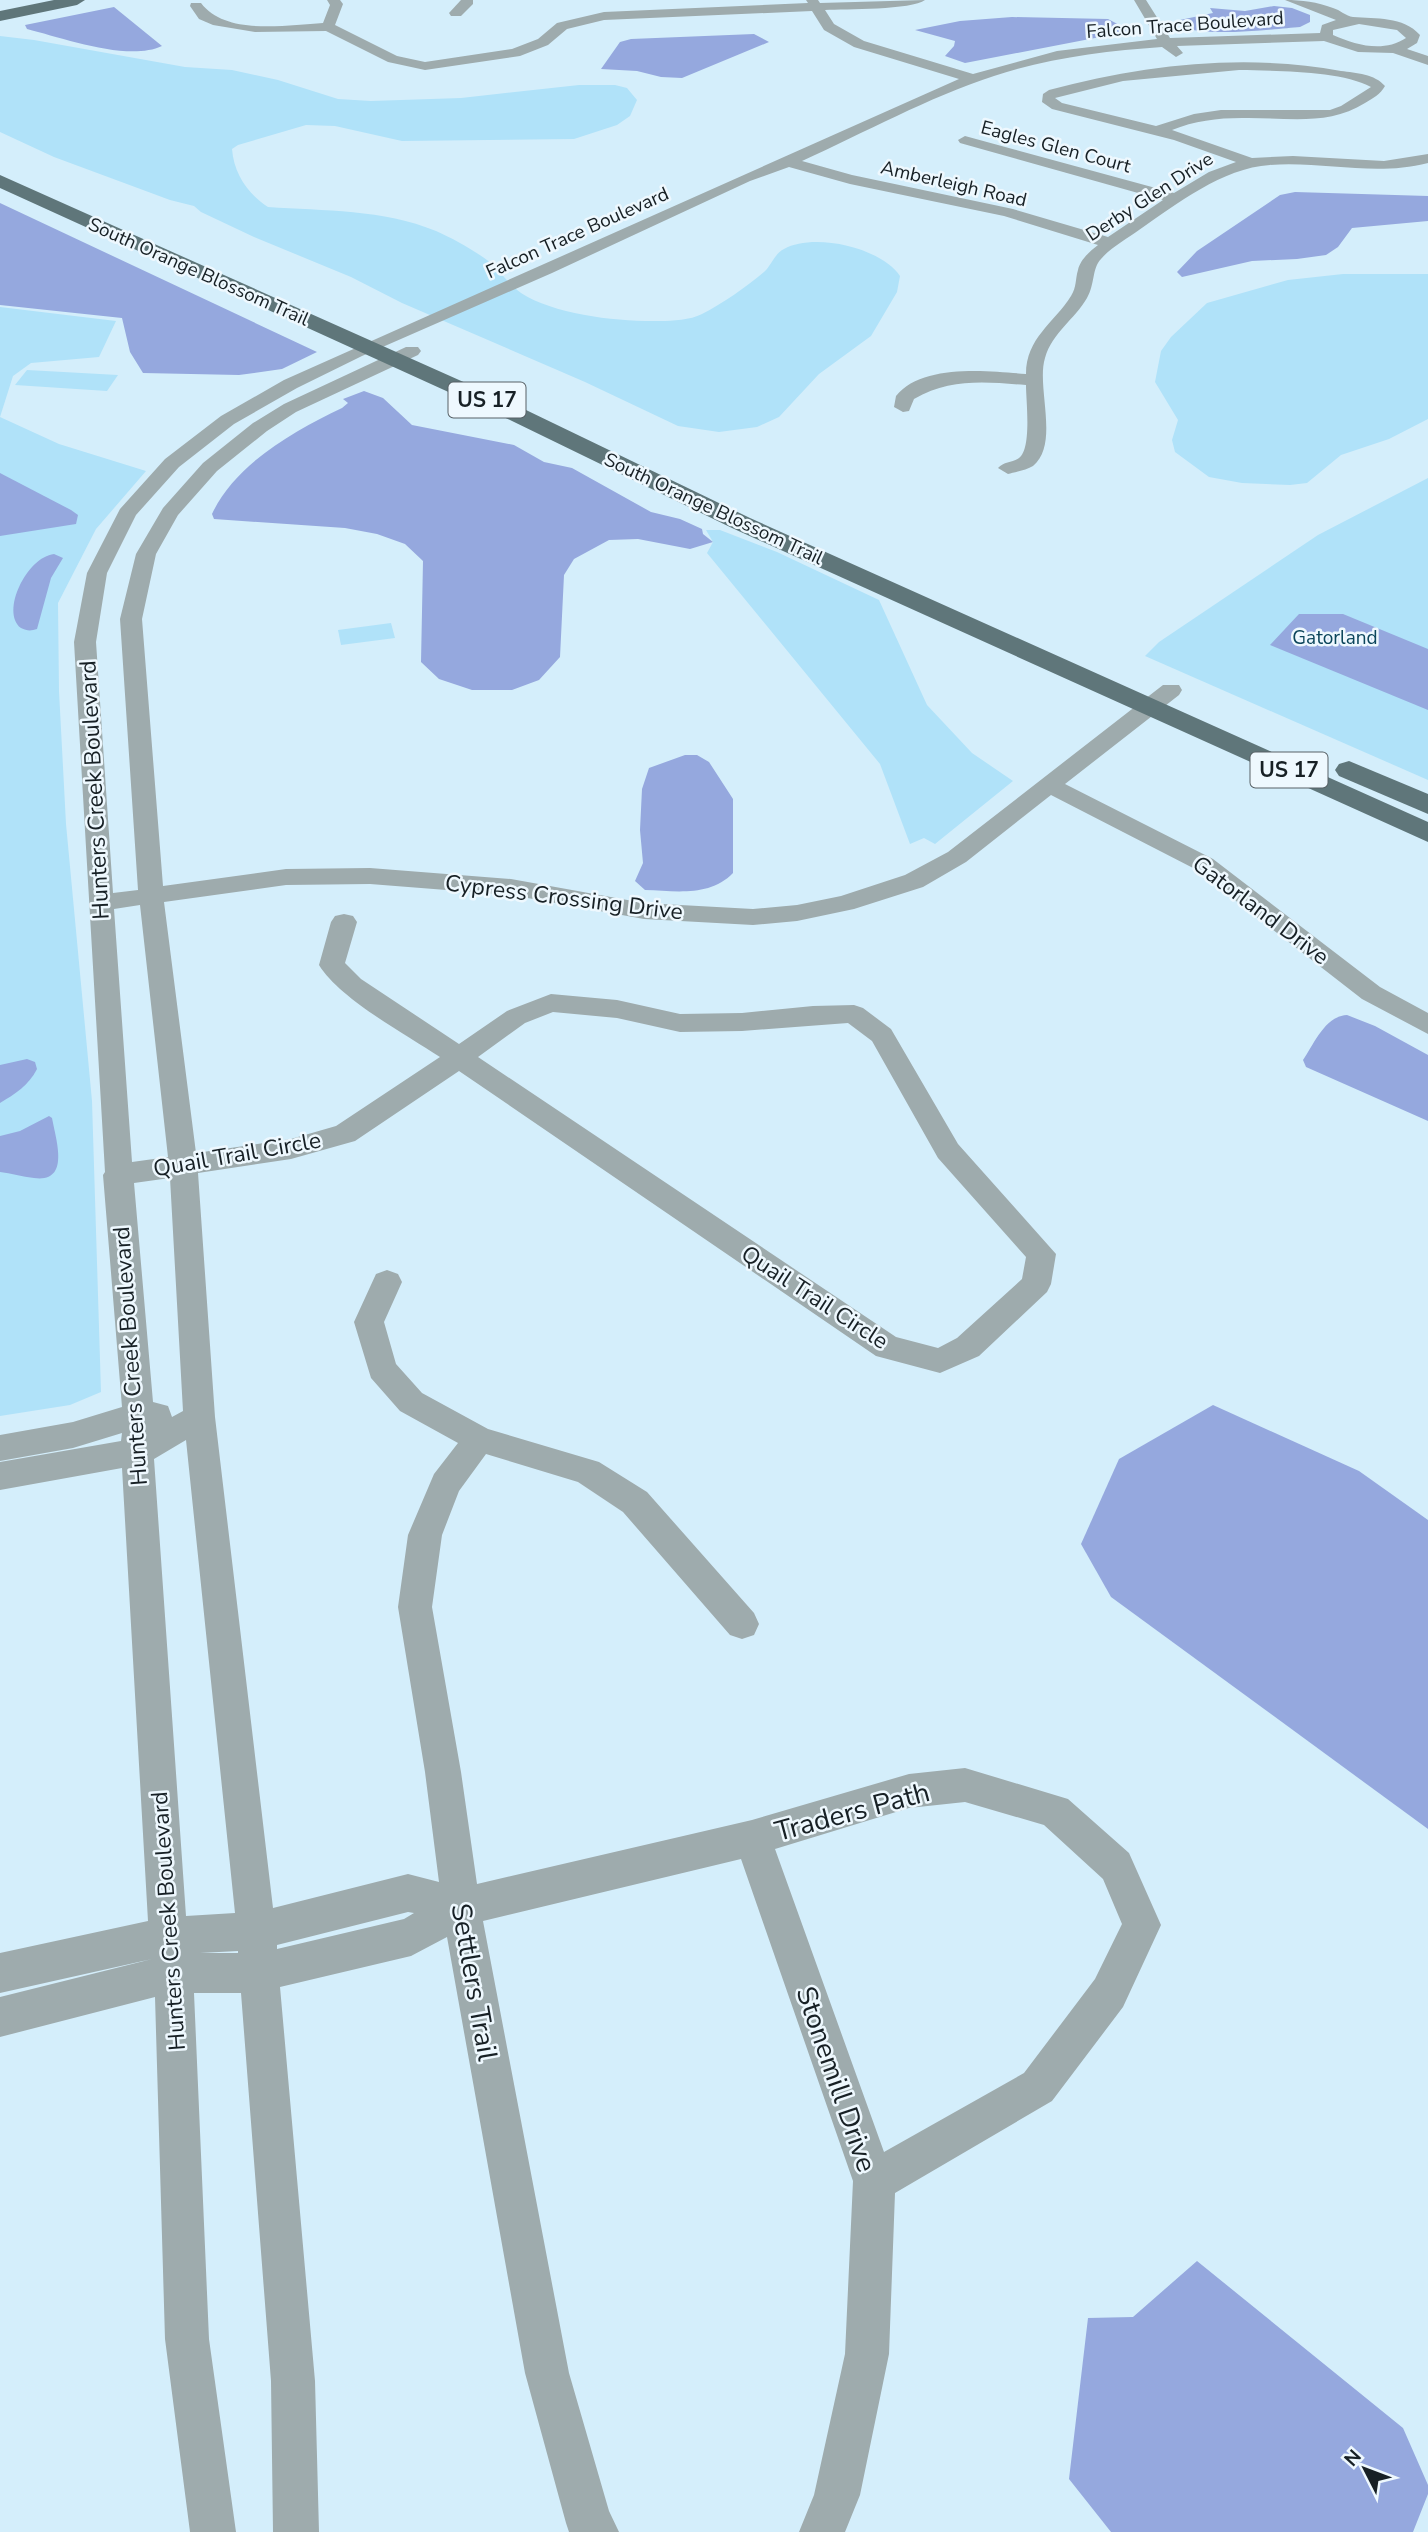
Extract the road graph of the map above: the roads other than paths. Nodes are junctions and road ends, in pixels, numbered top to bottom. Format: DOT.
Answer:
graph roads {
  1 [pos="34,0"];
  2 [pos="77,0"];
  3 [pos="333,0"];
  4 [pos="467,0"];
  5 [pos="919,0"];
  6 [pos="1140,0"];
  7 [pos="1291,0"];
  8 [pos="813,4"];
  9 [pos="196,6"];
  10 [pos="0,7"];
  11 [pos="456,13"];
  12 [pos="0,16"];
  13 [pos="1348,21"];
  14 [pos="328,27"];
  15 [pos="1326,37"];
  16 [pos="1165,42"];
  17 [pos="1394,49"];
  18 [pos="1428,61"];
  19 [pos="1190,69"];
  20 [pos="973,79"];
  21 [pos="1155,132"];
  22 [pos="965,141"];
  23 [pos="1428,158"];
  24 [pos="0,160"];
  25 [pos="1249,162"];
  26 [pos="782,165"];
  27 [pos="0,181"];
  28 [pos="87,199"];
  29 [pos="1178,199"];
  30 [pos="1110,243"];
  31 [pos="500,309"];
  32 [pos="403,344"];
  33 [pos="1035,380"];
  34 [pos="903,407"];
  35 [pos="175,460"];
  36 [pos="210,467"];
  37 [pos="682,468"];
  38 [pos="1008,468"];
  39 [pos="1057,639"];
  40 [pos="1156,692"];
  41 [pos="1049,786"];
  42 [pos="1428,805"];
  43 [pos="1428,833"];
  44 [pos="151,894"];
  45 [pos="100,903"];
  46 [pos="344,922"];
  47 [pos="1428,1025"];
  48 [pos="458,1057"];
  49 [pos="183,1164"];
  50 [pos="117,1175"];
  51 [pos="387,1282"];
  52 [pos="138,1415"];
  53 [pos="199,1417"];
  54 [pos="479,1438"];
  55 [pos="0,1448"];
  56 [pos="137,1452"];
  57 [pos="0,1476"];
  58 [pos="742,1624"];
  59 [pos="752,1838"];
  60 [pos="461,1907"];
  61 [pos="256,1931"];
  62 [pos="168,1936"];
  63 [pos="0,1973"];
  64 [pos="174,1973"];
  65 [pos="258,1973"];
  66 [pos="0,2017"];
  67 [pos="874,2181"];
  68 [pos="213,2532"];
  69 [pos="296,2532"];
  70 [pos="596,2532"];
  71 [pos="822,2532"];
  1 -- 10 [label="main road"];
  2 -- 12 [label="main road"];
  3 -- 14 [label="street"];
  4 -- 11 [label="street"];
  5 -- 8 [label="street"];
  6 -- 16 [label="street"];
  7 -- 13 [label="street"];
  8 -- 14 [label="street"];
  8 -- 20 [label="street"];
  9 -- 14 [label="street"];
  13 -- 15 [label="street"];
  13 -- 17 [label="street"];
  15 -- 16 [label="street, Falcon Trace Boulevard"];
  15 -- 17 [label="street, Falcon Trace Boulevard"];
  16 -- 19 [label="street"];
  16 -- 20 [label="street, Falcon Trace Boulevard"];
  17 -- 18 [label="street, Falcon Trace Boulevard"];
  19 -- 21 [label="street"];
  19 -- 21 [label="street"];
  20 -- 26 [label="street, Falcon Trace Boulevard"];
  21 -- 25 [label="street"];
  22 -- 29 [label="street, Eagles Glen Court"];
  23 -- 25 [label="street, Derby Glen Drive"];
  24 -- 28 [label="main road, South Orange Blossom Trail"];
  25 -- 29 [label="street, Derby Glen Drive"];
  26 -- 30 [label="street, Amberleigh Road"];
  26 -- 31 [label="street, Falcon Trace Boulevard"];
  26 -- 32 [label="street, Falcon Trace Boulevard"];
  27 -- 32 [label="main road, South Orange Blossom Trail / US 17"];
  29 -- 30 [label="street, Derby Glen Drive"];
  30 -- 33 [label="street, Derby Glen Drive"];
  32 -- 35 [label="street, Hunters Creek Boulevard"];
  32 -- 36 [label="street, Hunters Creek Boulevard"];
  32 -- 40 [label="main road, South Orange Blossom Trail / US 17"];
  33 -- 34 [label="street"];
  33 -- 38 [label="street, Derby Glen Drive"];
  35 -- 36 [label="street"];
  35 -- 45 [label="street, Hunters Creek Boulevard"];
  36 -- 44 [label="street, Hunters Creek Boulevard"];
  37 -- 39 [label="main road, South Orange Blossom Trail"];
  40 -- 41 [label="street, Cypress Crossing Drive"];
  40 -- 42 [label="main road, South Orange Blossom Trail / US 17"];
  40 -- 43 [label="main road, South Orange Blossom Trail / US 17"];
  41 -- 44 [label="street, Cypress Crossing Drive"];
  41 -- 47 [label="street, Gatorland Drive"];
  44 -- 45 [label="street, Cypress Crossing Drive"];
  44 -- 49 [label="street, Hunters Creek Boulevard"];
  45 -- 50 [label="street, Hunters Creek Boulevard"];
  46 -- 48 [label="street"];
  48 -- 48 [label="street, Quail Trail Circle"];
  48 -- 49 [label="street, Quail Trail Circle"];
  49 -- 50 [label="street, Quail Trail Circle"];
  49 -- 53 [label="street, Hunters Creek Boulevard"];
  50 -- 52 [label="street, Hunters Creek Boulevard"];
  51 -- 54 [label="street"];
  52 -- 53 [label="street"];
  52 -- 55 [label="street"];
  52 -- 56 [label="street, Hunters Creek Boulevard"];
  53 -- 56 [label="street"];
  53 -- 61 [label="street, Hunters Creek Boulevard"];
  54 -- 58 [label="street"];
  54 -- 60 [label="street, Settlers Trail"];
  56 -- 57 [label="street"];
  56 -- 62 [label="street, Hunters Creek Boulevard"];
  59 -- 60 [label="street, Traders Path"];
  59 -- 67 [label="street, Stonemill Drive"];
  59 -- 67 [label="street, Traders Path"];
  60 -- 61 [label="street, Traders Path"];
  60 -- 65 [label="street, Traders Path"];
  60 -- 70 [label="street, Settlers Trail"];
  61 -- 62 [label="street, Traders Path"];
  61 -- 65 [label="street, Hunters Creek Boulevard"];
  62 -- 63 [label="street, Traders Path"];
  62 -- 64 [label="street, Hunters Creek Boulevard"];
  64 -- 65 [label="street, Traders Path"];
  64 -- 66 [label="street, Traders Path"];
  64 -- 68 [label="street, Hunters Creek Boulevard"];
  65 -- 69 [label="street, Hunters Creek Boulevard"];
  67 -- 71 [label="street, Stonemill Drive"];
}
